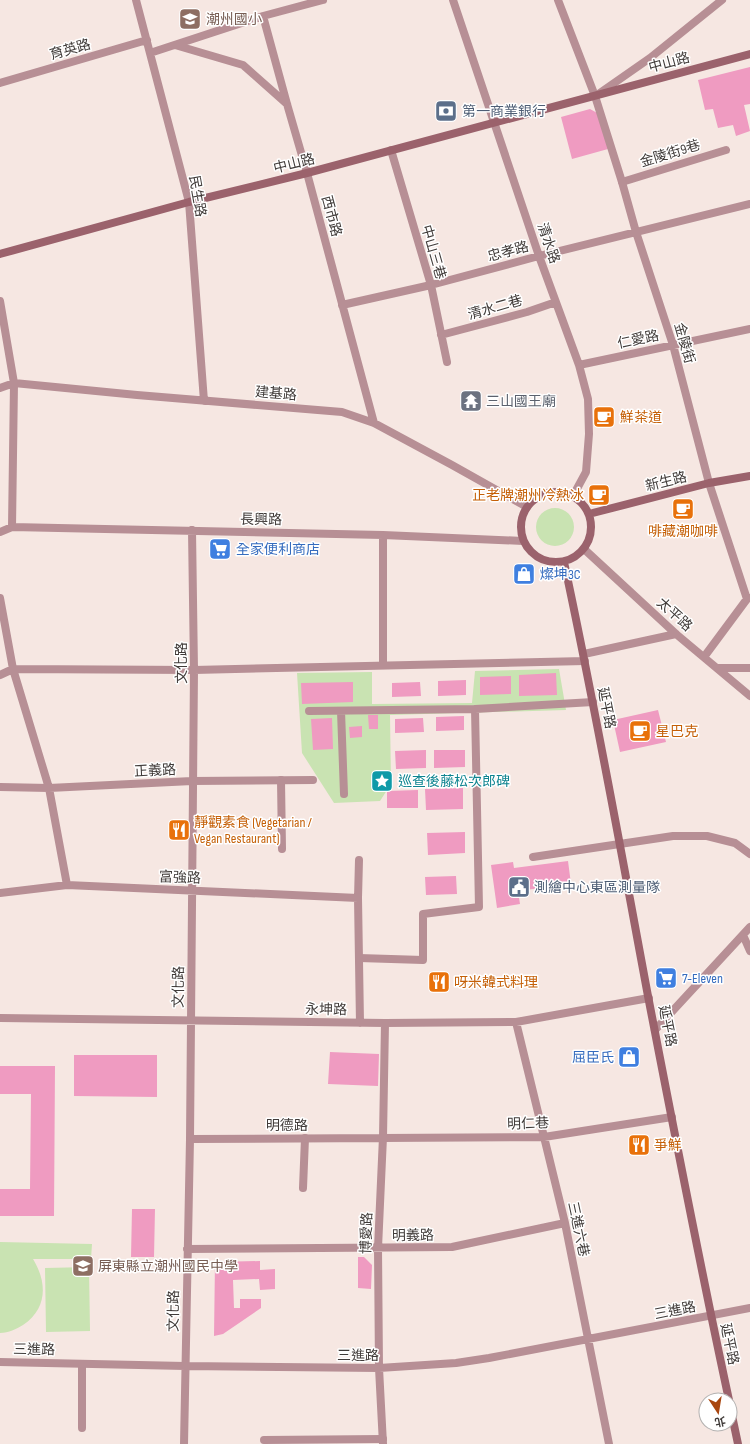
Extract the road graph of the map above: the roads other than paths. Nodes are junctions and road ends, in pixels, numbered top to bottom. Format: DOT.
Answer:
graph roads {
  1 [pos="136,0"];
  2 [pos="323,0"];
  3 [pos="453,0"];
  4 [pos="558,0"];
  5 [pos="722,0"];
  6 [pos="263,16"];
  7 [pos="147,40"];
  8 [pos="175,45"];
  9 [pos="150,53"];
  10 [pos="750,54"];
  11 [pos="0,83"];
  12 [pos="595,96"];
  13 [pos="287,104"];
  14 [pos="493,122"];
  15 [pos="391,150"];
  16 [pos="726,150"];
  17 [pos="307,173"];
  18 [pos="622,182"];
  19 [pos="189,202"];
  20 [pos="750,204"];
  21 [pos="636,232"];
  22 [pos="0,254"];
  23 [pos="539,256"];
  24 [pos="430,285"];
  25 [pos="0,301"];
  26 [pos="556,302"];
  27 [pos="342,305"];
  28 [pos="750,329"];
  29 [pos="441,336"];
  30 [pos="673,345"];
  31 [pos="447,362"];
  32 [pos="579,365"];
  33 [pos="14,383"];
  34 [pos="0,388"];
  35 [pos="204,401"];
  36 [pos="374,423"];
  37 [pos="750,476"];
  38 [pos="709,483"];
  39 [pos="573,496"];
  40 [pos="527,507"];
  41 [pos="589,514"];
  42 [pos="12,527"];
  43 [pos="192,530"];
  44 [pos="0,532"];
  45 [pos="383,535"];
  46 [pos="523,541"];
  47 [pos="584,549"];
  48 [pos="564,562"];
  49 [pos="0,598"];
  50 [pos="748,599"];
  51 [pos="676,634"];
  52 [pos="704,657"];
  53 [pos="585,658"];
  54 [pos="383,665"];
  55 [pos="13,668"];
  56 [pos="717,668"];
  57 [pos="750,668"];
  58 [pos="194,670"];
  59 [pos="0,675"];
  60 [pos="750,696"];
  61 [pos="593,702"];
  62 [pos="475,709"];
  63 [pos="309,711"];
  64 [pos="341,711"];
  65 [pos="281,780"];
  66 [pos="312,780"];
  67 [pos="192,781"];
  68 [pos="0,787"];
  69 [pos="49,788"];
  70 [pos="344,794"];
  71 [pos="620,843"];
  72 [pos="282,849"];
  73 [pos="750,854"];
  74 [pos="533,857"];
  75 [pos="359,860"];
  76 [pos="67,885"];
  77 [pos="192,890"];
  78 [pos="0,893"];
  79 [pos="358,898"];
  80 [pos="750,927"];
  81 [pos="743,935"];
  82 [pos="750,951"];
  83 [pos="359,958"];
  84 [pos="649,998"];
  85 [pos="0,1018"];
  86 [pos="191,1020"];
  87 [pos="516,1022"];
  88 [pos="360,1023"];
  89 [pos="385,1024"];
  90 [pos="655,1030"];
  91 [pos="672,1117"];
  92 [pos="383,1137"];
  93 [pos="544,1137"];
  94 [pos="305,1138"];
  95 [pos="190,1139"];
  96 [pos="304,1188"];
  97 [pos="565,1223"];
  98 [pos="378,1248"];
  99 [pos="187,1249"];
  100 [pos="750,1308"];
  101 [pos="711,1316"];
  102 [pos="589,1340"];
  103 [pos="0,1362"];
  104 [pos="82,1364"];
  105 [pos="185,1366"];
  106 [pos="379,1368"];
  107 [pos="727,1392"];
  108 [pos="82,1428"];
  109 [pos="735,1432"];
  110 [pos="264,1440"];
  111 [pos="383,1441"];
  112 [pos="184,1444"];
  113 [pos="609,1444"];
  114 [pos="738,1444"];
  1 -- 7 [label="street, 民生路"];
  2 -- 6 [label="street"];
  3 -- 14 [label="street, 清水路"];
  4 -- 12 [label="street, 金陵街"];
  5 -- 12 [label="street, 中山路"];
  6 -- 8 [label="street"];
  6 -- 13 [label="street, 西市路"];
  7 -- 9 [label="street, 民生路"];
  7 -- 11 [label="street, 育英路"];
  8 -- 9 [label="street"];
  8 -- 13 [label="street"];
  9 -- 19 [label="street, 民生路"];
  10 -- 12 [label="main road, 中山路"];
  12 -- 14 [label="main road, 中山路"];
  12 -- 18 [label="street, 金陵街"];
  13 -- 17 [label="street, 西市路"];
  14 -- 15 [label="main road, 中山路"];
  14 -- 23 [label="street, 清水路"];
  15 -- 17 [label="main road, 中山路"];
  15 -- 24 [label="street, 中山三巷"];
  16 -- 18 [label="street, 金陵街9巷"];
  17 -- 19 [label="main road, 中山路"];
  17 -- 27 [label="street, 西市路"];
  18 -- 21 [label="street, 金陵街"];
  19 -- 22 [label="main road, 中山路"];
  19 -- 35 [label="street, 民生路"];
  20 -- 21 [label="street, 忠孝路"];
  21 -- 23 [label="street, 忠孝路"];
  21 -- 30 [label="street, 金陵街"];
  23 -- 24 [label="street, 忠孝路"];
  23 -- 26 [label="street, 清水路"];
  24 -- 27 [label="street, 忠孝路"];
  24 -- 29 [label="street, 中山三巷"];
  25 -- 33 [label="street"];
  26 -- 29 [label="street, 清水二巷"];
  26 -- 32 [label="street, 清水路"];
  27 -- 36 [label="street, 西市路"];
  28 -- 30 [label="street, 仁愛路"];
  29 -- 31 [label="street, 中山三巷"];
  30 -- 32 [label="street, 仁愛路"];
  30 -- 38 [label="street, 金陵街"];
  32 -- 39 [label="street, 清水路"];
  33 -- 34 [label="street, 建基路"];
  33 -- 35 [label="street, 建基路"];
  33 -- 42 [label="street"];
  35 -- 36 [label="street, 建基路"];
  36 -- 40 [label="street, 建基路"];
  37 -- 38 [label="main road, 新生路"];
  38 -- 41 [label="main road, 新生路"];
  38 -- 50 [label="street, 金陵街"];
  39 -- 40 [label="main road"];
  39 -- 41 [label="main road"];
  40 -- 46 [label="main road"];
  41 -- 47 [label="main road"];
  42 -- 43 [label="street, 長興路"];
  42 -- 44 [label="street, 長興路"];
  43 -- 45 [label="street, 長興路"];
  43 -- 58 [label="street, 文化路"];
  45 -- 46 [label="street, 長興路"];
  45 -- 54 [label="street"];
  46 -- 48 [label="main road"];
  47 -- 48 [label="main road"];
  47 -- 51 [label="street, 太平路"];
  48 -- 53 [label="main road, 延平路"];
  49 -- 55 [label="street"];
  50 -- 52 [label="street"];
  51 -- 52 [label="street, 太平路"];
  51 -- 53 [label="street"];
  52 -- 56 [label="street, 太平路"];
  53 -- 54 [label="street"];
  53 -- 61 [label="main road, 延平路"];
  54 -- 58 [label="street"];
  55 -- 58 [label="street"];
  55 -- 59 [label="street"];
  55 -- 69 [label="street"];
  56 -- 57 [label="street"];
  56 -- 60 [label="street, 太平路"];
  58 -- 67 [label="street, 文化路"];
  61 -- 62 [label="street"];
  61 -- 71 [label="main road, 延平路"];
  62 -- 64 [label="street"];
  62 -- 83 [label="street"];
  63 -- 64 [label="street"];
  64 -- 70 [label="street"];
  65 -- 66 [label="street, 正義路"];
  65 -- 67 [label="street, 正義路"];
  65 -- 72 [label="street"];
  67 -- 69 [label="street, 正義路"];
  67 -- 77 [label="street, 文化路"];
  68 -- 69 [label="street, 正義路"];
  69 -- 76 [label="street"];
  71 -- 73 [label="street"];
  71 -- 74 [label="street"];
  71 -- 84 [label="main road, 延平路"];
  75 -- 79 [label="street"];
  76 -- 77 [label="street, 富強路"];
  76 -- 78 [label="street, 富強路"];
  77 -- 79 [label="street, 富強路"];
  77 -- 86 [label="street, 文化路"];
  79 -- 83 [label="street"];
  80 -- 81 [label="street"];
  81 -- 82 [label="street"];
  81 -- 90 [label="street"];
  83 -- 88 [label="street"];
  84 -- 87 [label="street, 永坤路"];
  84 -- 90 [label="main road, 延平路"];
  85 -- 86 [label="street, 永坤路"];
  86 -- 88 [label="street, 永坤路"];
  86 -- 95 [label="street, 文化路"];
  87 -- 89 [label="street, 永坤路"];
  87 -- 93 [label="street, 三進六巷"];
  88 -- 89 [label="street, 永坤路"];
  89 -- 92 [label="street, 博愛路"];
  90 -- 91 [label="main road, 延平路"];
  91 -- 93 [label="street, 明仁巷"];
  91 -- 101 [label="main road, 延平路"];
  92 -- 93 [label="street, 明仁巷"];
  92 -- 94 [label="street, 明德路"];
  92 -- 98 [label="street, 博愛路"];
  93 -- 97 [label="street, 三進六巷"];
  94 -- 95 [label="street, 明德路"];
  94 -- 96 [label="street"];
  95 -- 99 [label="street, 文化路"];
  97 -- 98 [label="street, 明義路"];
  97 -- 102 [label="street, 三進六巷"];
  98 -- 99 [label="street, 明義路"];
  98 -- 106 [label="street, 博愛路"];
  99 -- 105 [label="street, 文化路"];
  100 -- 101 [label="street, 三進路"];
  101 -- 102 [label="street, 三進路"];
  101 -- 107 [label="main road, 延平路"];
  102 -- 106 [label="street, 三進路"];
  102 -- 113 [label="street, 三進六巷"];
  103 -- 104 [label="street, 三進路"];
  104 -- 105 [label="street, 三進路"];
  104 -- 108 [label="street"];
  105 -- 106 [label="street, 三進路"];
  105 -- 112 [label="street, 文化路"];
  106 -- 111 [label="street, 博愛路"];
  109 -- 114 [label="main road"];
  110 -- 111 [label="street"];
}
